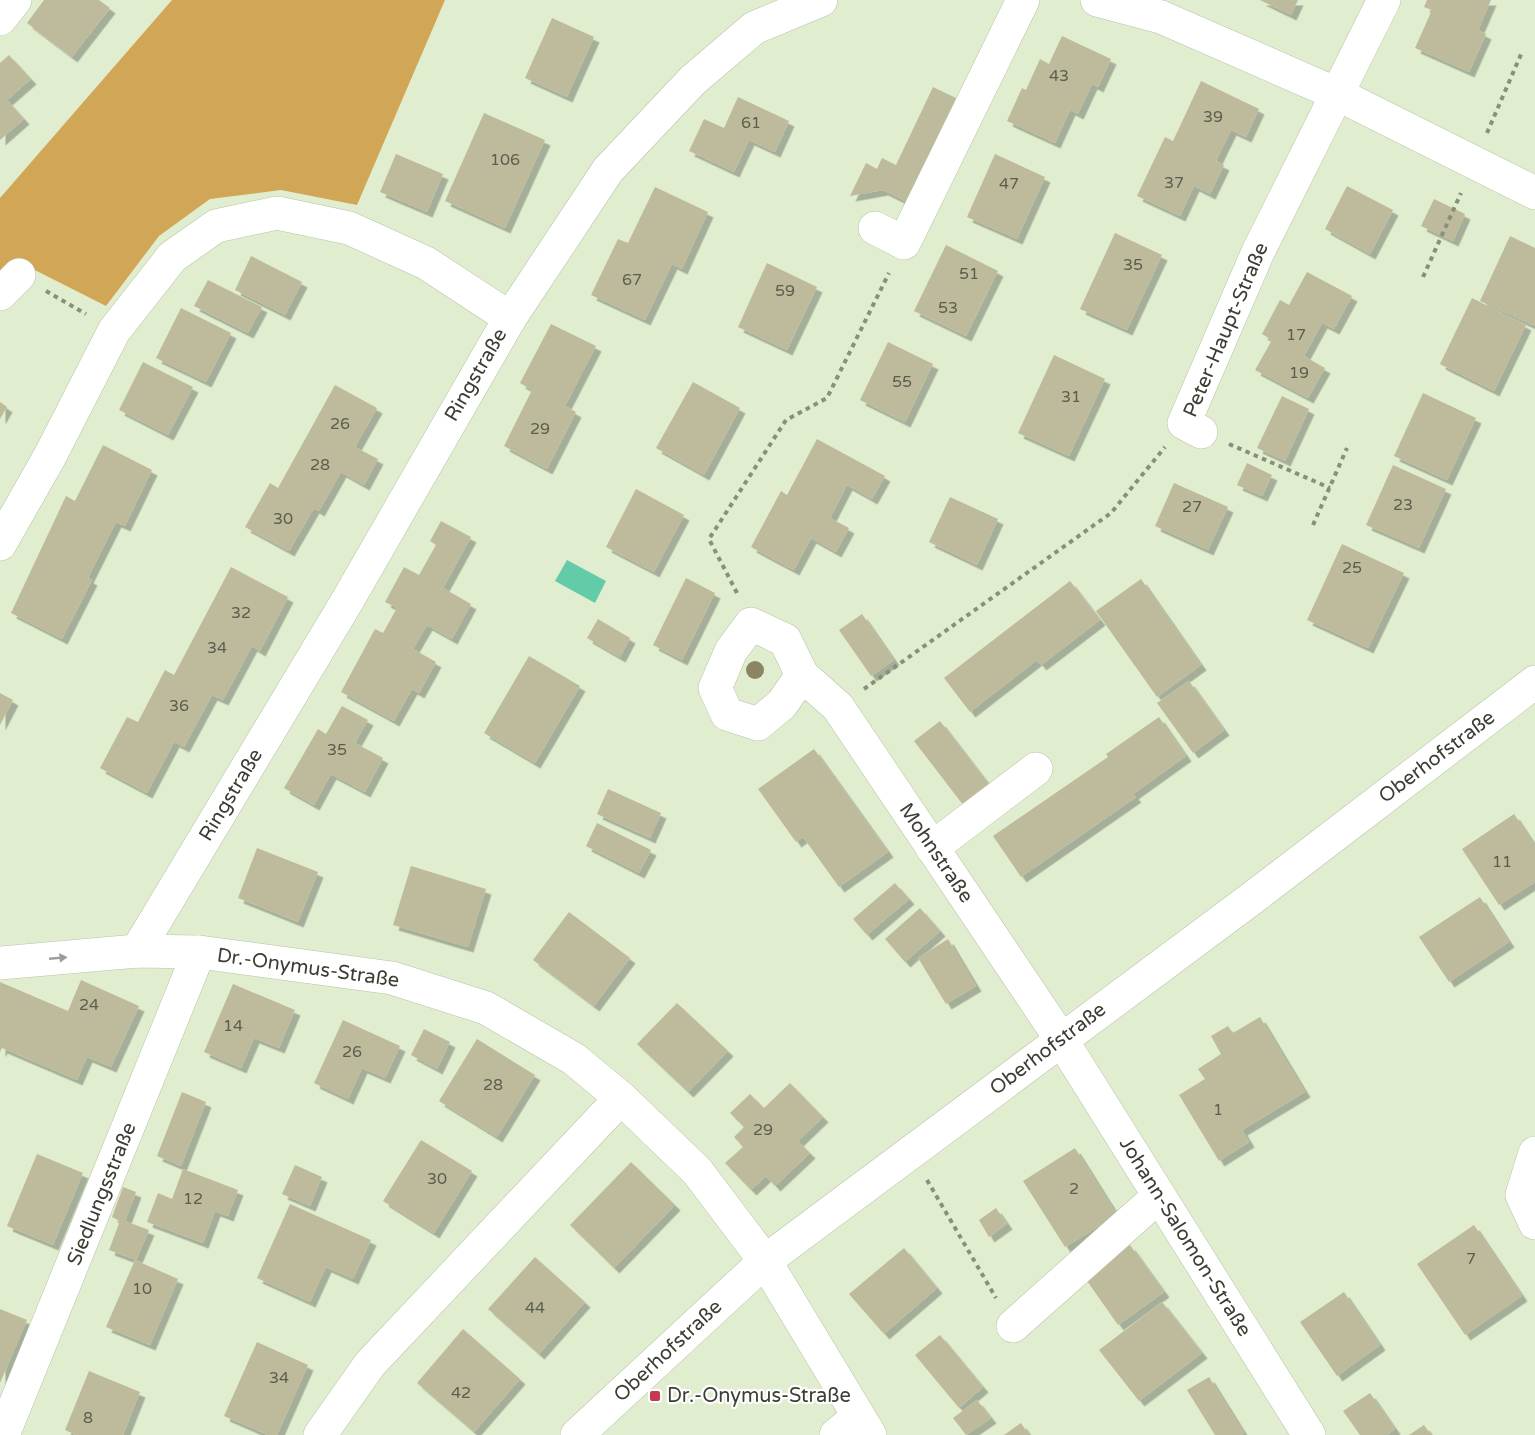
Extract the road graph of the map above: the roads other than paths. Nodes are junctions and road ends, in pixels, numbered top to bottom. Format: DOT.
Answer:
graph roads {
  1 [pos="15,0"];
  2 [pos="821,0"];
  3 [pos="1023,0"];
  4 [pos="1097,0"];
  5 [pos="1384,0"];
  6 [pos="753,14"];
  7 [pos="0,19"];
  8 [pos="1336,94"];
  9 [pos="1535,194"];
  10 [pos="875,228"];
  11 [pos="510,318"];
  12 [pos="1193,428"];
  13 [pos="0,544"];
  14 [pos="802,675"];
  15 [pos="1535,682"];
  16 [pos="1036,769"];
  17 [pos="932,848"];
  18 [pos="137,951"];
  19 [pos="199,952"];
  20 [pos="0,963"];
  21 [pos="1061,1039"];
  22 [pos="621,1098"];
  23 [pos="1535,1153"];
  24 [pos="1159,1196"];
  25 [pos="1535,1223"];
  26 [pos="765,1262"];
  27 [pos="1013,1326"];
  28 [pos="855,1429"];
  29 [pos="3,1435"];
  30 [pos="320,1435"];
  31 [pos="578,1435"];
  32 [pos="1309,1435"];
  1 -- 7 [label="street"];
  2 -- 6 [label="street"];
  3 -- 10 [label="street"];
  4 -- 8 [label="street"];
  5 -- 8 [label="street, Peter-Haupt-Straße"];
  6 -- 11 [label="street"];
  8 -- 9 [label="street"];
  8 -- 12 [label="street, Peter-Haupt-Straße"];
  11 -- 13 [label="street, Ringstraße"];
  11 -- 18 [label="street, Ringstraße"];
  14 -- 14 [label="street, Mohnstraße"];
  14 -- 17 [label="street, Mohnstraße"];
  15 -- 21 [label="street, Oberhofstraße"];
  16 -- 17 [label="street"];
  17 -- 21 [label="street, Mohnstraße"];
  18 -- 19 [label="street, Dr.-Onymus-Straße"];
  20 -- 18 [label="street, Dr.-Onymus-Straße, one-way"];
  19 -- 22 [label="street, Dr.-Onymus-Straße"];
  19 -- 29 [label="street, Siedlungsstraße"];
  21 -- 24 [label="street, Johann-Salomon-Straße"];
  21 -- 26 [label="street, Oberhofstraße"];
  22 -- 26 [label="street, Dr.-Onymus-Straße"];
  22 -- 30 [label="street"];
  23 -- 25 [label="street"];
  24 -- 27 [label="street"];
  24 -- 32 [label="street, Johann-Salomon-Straße"];
  26 -- 28 [label="street, Dr.-Onymus-Straße"];
  26 -- 31 [label="street, Oberhofstraße"];
}
